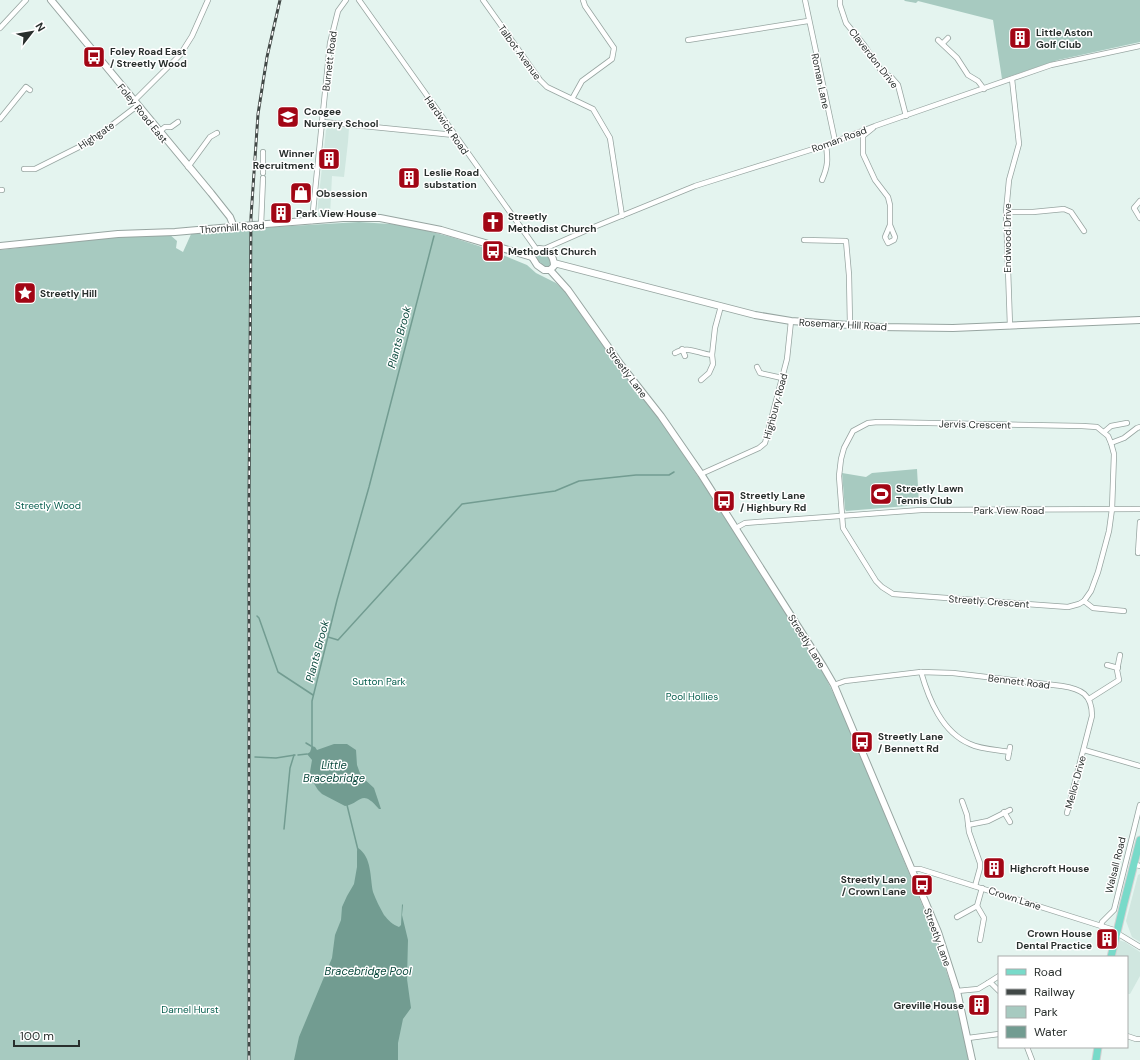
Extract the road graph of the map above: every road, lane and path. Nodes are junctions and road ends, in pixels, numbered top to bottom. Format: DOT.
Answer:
graph roads {
  1 [pos="26,0"];
  2 [pos="51,0"];
  3 [pos="208,0"];
  4 [pos="346,0"];
  5 [pos="359,0"];
  6 [pos="483,0"];
  7 [pos="583,0"];
  8 [pos="804,0"];
  9 [pos="840,0"];
  10 [pos="808,21"];
  11 [pos="0,28"];
  12 [pos="948,38"];
  13 [pos="688,40"];
  14 [pos="938,40"];
  15 [pos="943,43"];
  16 [pos="1140,46"];
  17 [pos="1012,79"];
  18 [pos="26,87"];
  19 [pos="984,89"];
  20 [pos="572,99"];
  21 [pos="135,103"];
  22 [pos="906,116"];
  23 [pos="0,119"];
  24 [pos="178,122"];
  25 [pos="323,122"];
  26 [pos="876,126"];
  27 [pos="159,132"];
  28 [pos="217,133"];
  29 [pos="454,135"];
  30 [pos="835,141"];
  31 [pos="826,145"];
  32 [pos="263,152"];
  33 [pos="30,163"];
  34 [pos="188,167"];
  35 [pos="24,169"];
  36 [pos="30,169"];
  37 [pos="822,180"];
  38 [pos="1140,201"];
  39 [pos="1006,212"];
  40 [pos="622,216"];
  41 [pos="1140,218"];
  42 [pos="312,221"];
  43 [pos="261,224"];
  44 [pos="890,225"];
  45 [pos="234,227"];
  46 [pos="1084,231"];
  47 [pos="804,240"];
  48 [pos="0,246"];
  49 [pos="537,250"];
  50 [pos="544,250"];
  51 [pos="532,257"];
  52 [pos="554,263"];
  53 [pos="550,270"];
  54 [pos="721,306"];
  55 [pos="1140,320"];
  56 [pos="792,321"];
  57 [pos="850,325"];
  58 [pos="1010,326"];
  59 [pos="682,349"];
  60 [pos="675,353"];
  61 [pos="712,355"];
  62 [pos="685,356"];
  63 [pos="757,367"];
  64 [pos="782,378"];
  65 [pos="701,380"];
  66 [pos="1127,423"];
  67 [pos="1140,426"];
  68 [pos="1104,432"];
  69 [pos="1111,442"];
  70 [pos="701,474"];
  71 [pos="1140,509"];
  72 [pos="1112,510"];
  73 [pos="841,516"];
  74 [pos="1140,522"];
  75 [pos="736,528"];
  76 [pos="1137,553"];
  77 [pos="1084,601"];
  78 [pos="1124,611"];
  79 [pos="1120,655"];
  80 [pos="1107,665"];
  81 [pos="1118,668"];
  82 [pos="921,672"];
  83 [pos="1119,680"];
  84 [pos="834,685"];
  85 [pos="1121,685"];
  86 [pos="1089,699"];
  87 [pos="1010,746"];
  88 [pos="1084,750"];
  89 [pos="1009,752"];
  90 [pos="1008,758"];
  91 [pos="1140,766"];
  92 [pos="962,801"];
  93 [pos="1140,805"];
  94 [pos="964,807"];
  95 [pos="958,809"];
  96 [pos="1010,810"];
  97 [pos="1004,812"];
  98 [pos="1067,813"];
  99 [pos="1010,822"];
  100 [pos="968,825"];
  101 [pos="1140,840"];
  102 [pos="1137,865"];
  103 [pos="912,869"];
  104 [pos="975,886"];
  105 [pos="982,888"];
  106 [pos="977,906"];
  107 [pos="957,917"];
  108 [pos="1101,926"];
  109 [pos="1117,932"];
  110 [pos="980,940"];
  111 [pos="1140,947"];
  112 [pos="1111,956"];
  113 [pos="998,977"];
  114 [pos="988,983"];
  115 [pos="998,990"];
  116 [pos="957,992"];
  117 [pos="998,1034"];
  118 [pos="1128,1036"];
  119 [pos="968,1038"];
  120 [pos="1140,1039"];
  121 [pos="1027,1048"];
  122 [pos="1098,1048"];
  123 [pos="972,1060"];
  124 [pos="1032,1060"];
  125 [pos="1096,1060"];
  1 -- 11 [label="street"];
  2 -- 21 [label="main road, Foley Road East"];
  3 -- 21 [label="street"];
  4 -- 25 [label="street, Burnett Road"];
  5 -- 29 [label="street, Hardwick Road"];
  6 -- 20 [label="street, Talbot Avenue"];
  7 -- 20 [label="street"];
  8 -- 10 [label="street, Roman Lane"];
  9 -- 22 [label="street, Claverdon Drive"];
  10 -- 13 [label="street"];
  10 -- 30 [label="street, Roman Lane"];
  12 -- 15 [label="street"];
  14 -- 15 [label="street"];
  15 -- 19 [label="street"];
  16 -- 17 [label="street, Roman Road"];
  17 -- 19 [label="street, Roman Road"];
  17 -- 39 [label="street, Endwood Drive"];
  18 -- 23 [label="street"];
  19 -- 22 [label="street, Roman Road"];
  20 -- 40 [label="street, Talbot Avenue"];
  21 -- 27 [label="main road, Foley Road East"];
  21 -- 36 [label="street, Highgate"];
  22 -- 26 [label="street, Roman Road"];
  24 -- 27 [label="street"];
  25 -- 29 [label="street"];
  25 -- 42 [label="street, Burnett Road"];
  26 -- 30 [label="street, Roman Road"];
  26 -- 44 [label="street"];
  27 -- 34 [label="main road, Foley Road East"];
  28 -- 34 [label="street"];
  29 -- 49 [label="street, Hardwick Road"];
  30 -- 31 [label="street, Roman Road"];
  31 -- 37 [label="street"];
  31 -- 40 [label="street, Roman Road"];
  32 -- 43 [label="street"];
  33 -- 36 [label="street"];
  34 -- 45 [label="main road, Foley Road East"];
  35 -- 36 [label="street, Highgate"];
  38 -- 41 [label="street"];
  39 -- 46 [label="street"];
  39 -- 58 [label="street, Endwood Drive"];
  40 -- 50 [label="street, Roman Road"];
  42 -- 43 [label="main road, Thornhill Road"];
  42 -- 51 [label="main road, Thornhill Road"];
  43 -- 45 [label="main road, Thornhill Road, bridge"];
  45 -- 48 [label="main road, Thornhill Road"];
  47 -- 57 [label="street"];
  49 -- 50 [label="main road"];
  49 -- 51 [label="main road"];
  50 -- 52 [label="main road"];
  51 -- 53 [label="main road"];
  52 -- 53 [label="main road"];
  52 -- 54 [label="main road, Rosemary Hill Road"];
  53 -- 70 [label="main road, Streetly Lane"];
  54 -- 56 [label="main road, Rosemary Hill Road"];
  54 -- 61 [label="street"];
  55 -- 58 [label="main road, Rosemary Hill Road"];
  56 -- 57 [label="main road, Rosemary Hill Road"];
  56 -- 64 [label="street, Highbury Road"];
  57 -- 58 [label="main road, Rosemary Hill Road"];
  59 -- 60 [label="street"];
  59 -- 61 [label="street"];
  59 -- 62 [label="street"];
  61 -- 65 [label="street"];
  63 -- 64 [label="street"];
  64 -- 70 [label="street, Highbury Road"];
  66 -- 68 [label="street"];
  67 -- 69 [label="street"];
  68 -- 69 [label="street"];
  68 -- 73 [label="street, Jervis Crescent"];
  69 -- 72 [label="street"];
  70 -- 75 [label="main road, Streetly Lane"];
  71 -- 72 [label="street, Park View Road"];
  72 -- 73 [label="street, Park View Road"];
  72 -- 77 [label="street"];
  73 -- 75 [label="street, Park View Road"];
  73 -- 77 [label="street, Streetly Crescent"];
  74 -- 76 [label="street"];
  75 -- 84 [label="main road, Streetly Lane"];
  77 -- 78 [label="street"];
  79 -- 81 [label="street"];
  80 -- 81 [label="street"];
  81 -- 83 [label="street"];
  82 -- 84 [label="street, Bennett Road"];
  82 -- 86 [label="street, Bennett Road"];
  82 -- 89 [label="street"];
  83 -- 85 [label="street"];
  83 -- 86 [label="street"];
  84 -- 103 [label="main road, Streetly Lane"];
  86 -- 88 [label="street"];
  87 -- 89 [label="street"];
  88 -- 91 [label="street"];
  88 -- 98 [label="street, Mellor Drive"];
  89 -- 90 [label="street"];
  92 -- 94 [label="street"];
  93 -- 108 [label="street, Walsall Road"];
  94 -- 95 [label="street"];
  94 -- 100 [label="street"];
  96 -- 97 [label="street"];
  97 -- 99 [label="street"];
  97 -- 100 [label="street"];
  100 -- 104 [label="street"];
  101 -- 102 [label="main road, Walsall Road"];
  102 -- 109 [label="main road, Walsall Road"];
  103 -- 104 [label="street, Crown Lane"];
  103 -- 116 [label="main road, Streetly Lane"];
  104 -- 105 [label="street, Crown Lane"];
  105 -- 106 [label="street"];
  105 -- 108 [label="street, Crown Lane"];
  106 -- 107 [label="street"];
  106 -- 110 [label="street"];
  108 -- 109 [label="street, Crown Lane"];
  109 -- 111 [label="street, Crown Lane"];
  109 -- 112 [label="main road, Walsall Road"];
  113 -- 114 [label="street"];
  114 -- 115 [label="street"];
  114 -- 116 [label="street"];
  116 -- 119 [label="main road, Streetly Lane"];
  117 -- 119 [label="street"];
  118 -- 120 [label="street"];
  119 -- 123 [label="main road, Streetly Lane"];
  121 -- 124 [label="street"];
  122 -- 125 [label="main road"];
}
